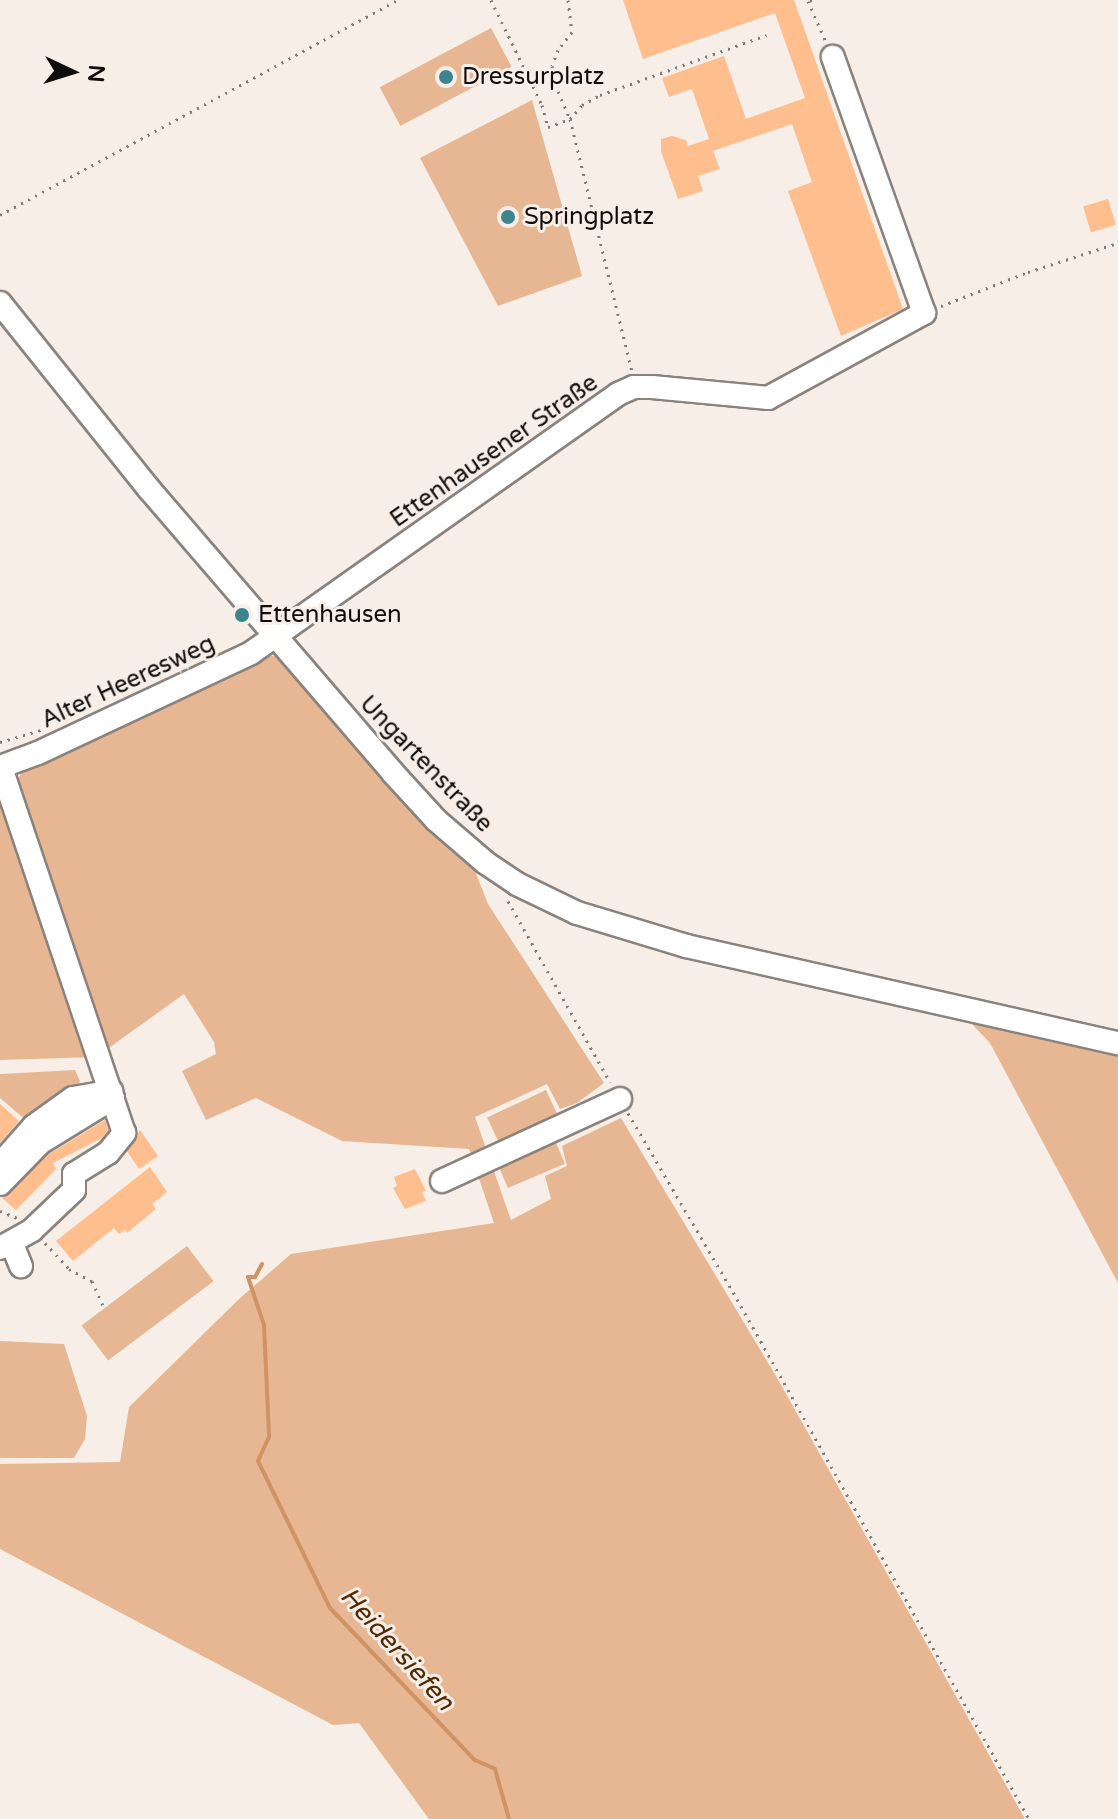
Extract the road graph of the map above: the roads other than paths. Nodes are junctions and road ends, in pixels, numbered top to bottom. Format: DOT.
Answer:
graph roads {
  1 [pos="833,57"];
  2 [pos="0,303"];
  3 [pos="275,637"];
  4 [pos="0,767"];
  5 [pos="1118,1043"];
  6 [pos="112,1095"];
  7 [pos="620,1099"];
  8 [pos="0,1164"];
  9 [pos="442,1181"];
  10 [pos="0,1184"];
  11 [pos="6,1246"];
  12 [pos="21,1266"];
  1 -- 3 [label="street, Ettenhausener Straße"];
  2 -- 3 [label="street, Ungartenstraße"];
  3 -- 4 [label="street, Alter Heeresweg"];
  3 -- 5 [label="street, Ungartenstraße"];
  4 -- 6 [label="street"];
  6 -- 8 [label="street"];
  6 -- 10 [label="street"];
  6 -- 11 [label="street"];
  7 -- 9 [label="street"];
  11 -- 12 [label="street"];
}
